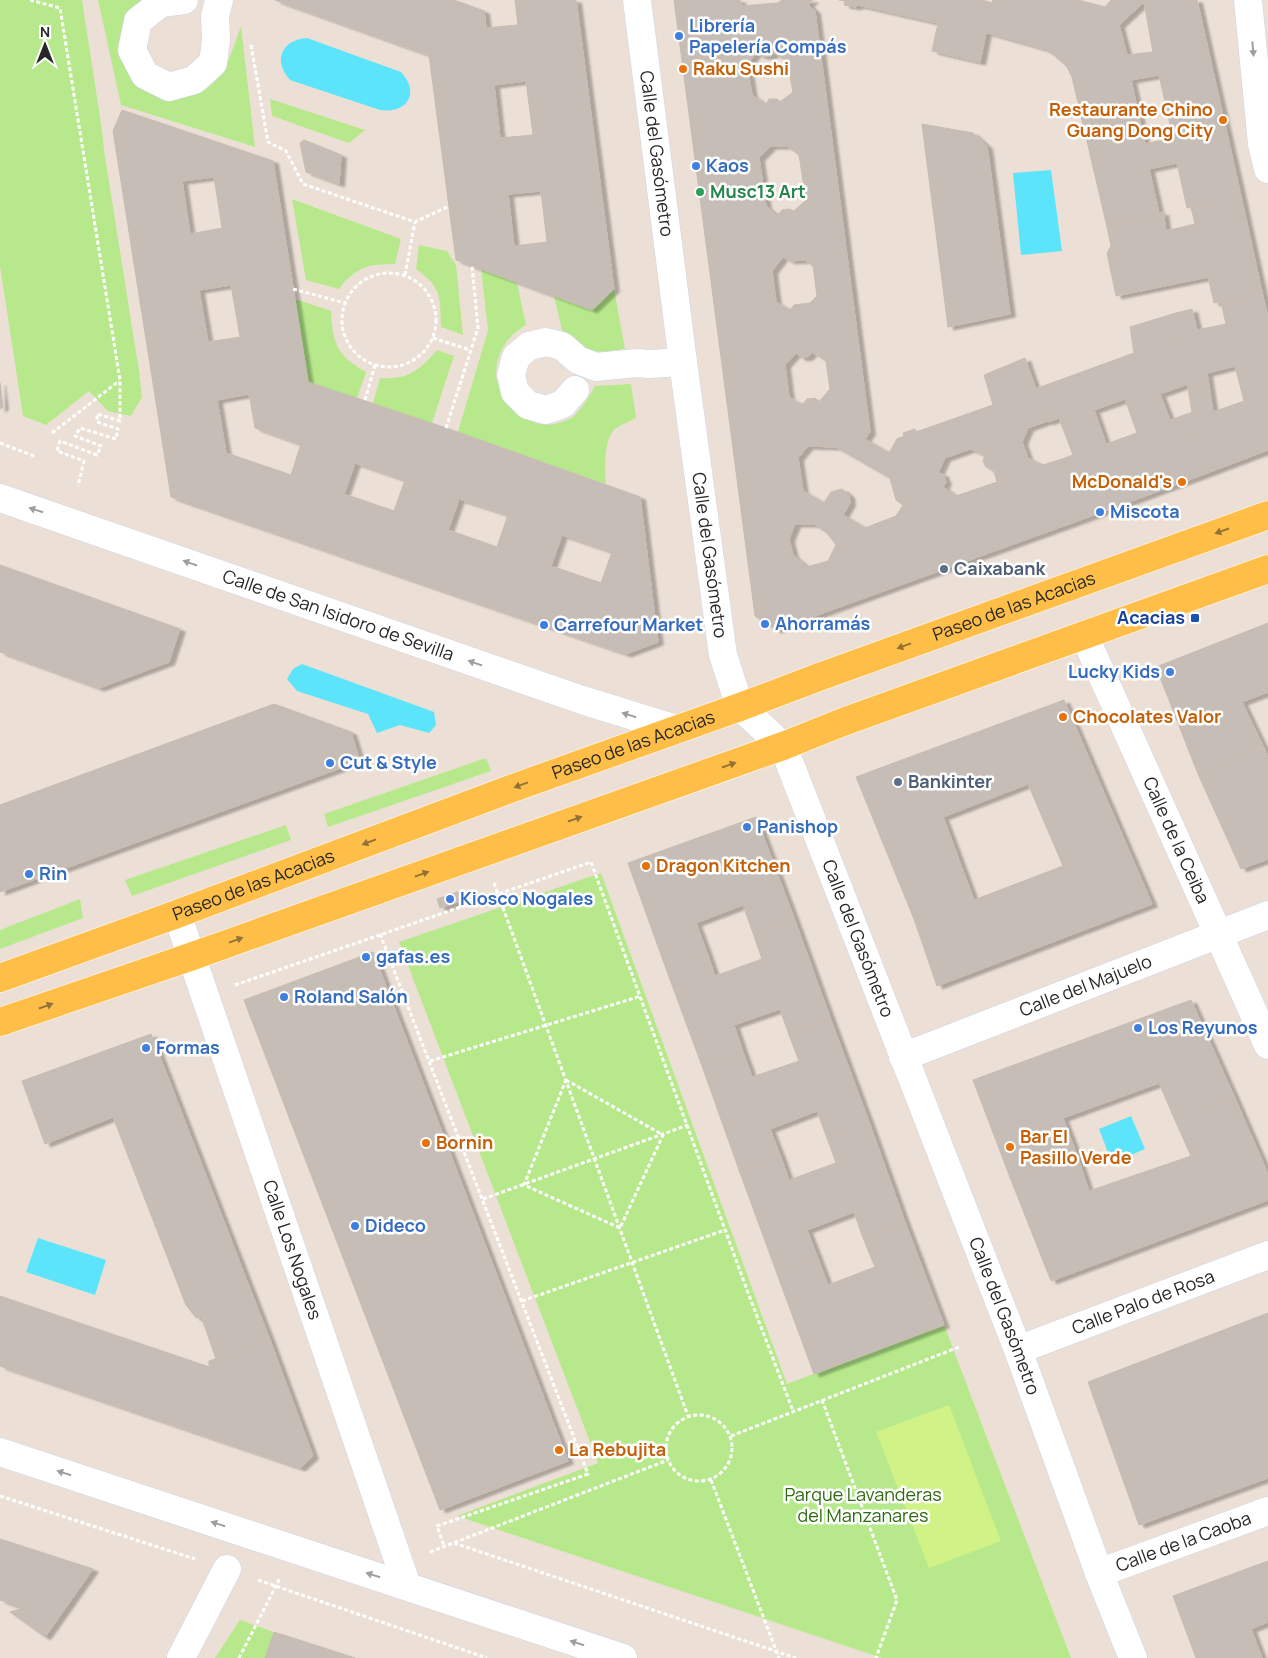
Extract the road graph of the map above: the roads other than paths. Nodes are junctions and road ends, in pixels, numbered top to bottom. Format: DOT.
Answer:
graph roads {
  1 [pos="184,0"];
  2 [pos="218,0"];
  3 [pos="637,0"];
  4 [pos="1248,0"];
  5 [pos="1266,148"];
  6 [pos="683,362"];
  7 [pos="575,390"];
  8 [pos="0,498"];
  9 [pos="1268,515"];
  10 [pos="1268,569"];
  11 [pos="1084,635"];
  12 [pos="740,707"];
  13 [pos="676,729"];
  14 [pos="783,746"];
  15 [pos="177,914"];
  16 [pos="1268,915"];
  17 [pos="1218,935"];
  18 [pos="190,956"];
  19 [pos="0,978"];
  20 [pos="0,1022"];
  21 [pos="1268,1045"];
  22 [pos="903,1056"];
  23 [pos="1268,1256"];
  24 [pos="1018,1350"];
  25 [pos="0,1452"];
  26 [pos="1268,1511"];
  27 [pos="227,1569"];
  28 [pos="1099,1573"];
  29 [pos="403,1575"];
  30 [pos="181,1658"];
  31 [pos="623,1658"];
  32 [pos="1133,1658"];
  1 -- 2 [label="street"];
  3 -- 6 [label="street, Calle del Gasómetro"];
  4 -- 5 [label="street, one-way"];
  6 -- 7 [label="street"];
  6 -- 12 [label="street, Calle del Gasómetro"];
  13 -- 8 [label="street, Calle de San Isidoro de Sevilla, one-way"];
  9 -- 12 [label="main road, Paseo de las Acacias, one-way"];
  10 -- 11 [label="main road"];
  11 -- 14 [label="main road"];
  11 -- 17 [label="street, Calle de la Ceiba"];
  12 -- 13 [label="main road, Paseo de las Acacias"];
  12 -- 14 [label="street, Calle del Gasómetro"];
  13 -- 15 [label="main road, Paseo de las Acacias, one-way"];
  18 -- 14 [label="main road, one-way"];
  14 -- 22 [label="street, Calle del Gasómetro"];
  15 -- 18 [label="street, Calle Los Nogales"];
  15 -- 19 [label="main road, Paseo de las Acacias"];
  16 -- 17 [label="street, Calle del Majuelo"];
  17 -- 21 [label="street, Calle de la Ceiba"];
  17 -- 22 [label="street, Calle del Majuelo"];
  20 -- 18 [label="main road, one-way"];
  18 -- 29 [label="street, Calle Los Nogales"];
  22 -- 24 [label="street, Calle del Gasómetro"];
  23 -- 24 [label="street, Calle Palo de Rosa"];
  24 -- 28 [label="street, Calle del Gasómetro"];
  29 -- 25 [label="street, one-way"];
  26 -- 28 [label="street, Calle de la Caoba"];
  27 -- 30 [label="street"];
  28 -- 32 [label="street, Calle del Gasómetro"];
  31 -- 29 [label="street, one-way"];
}
